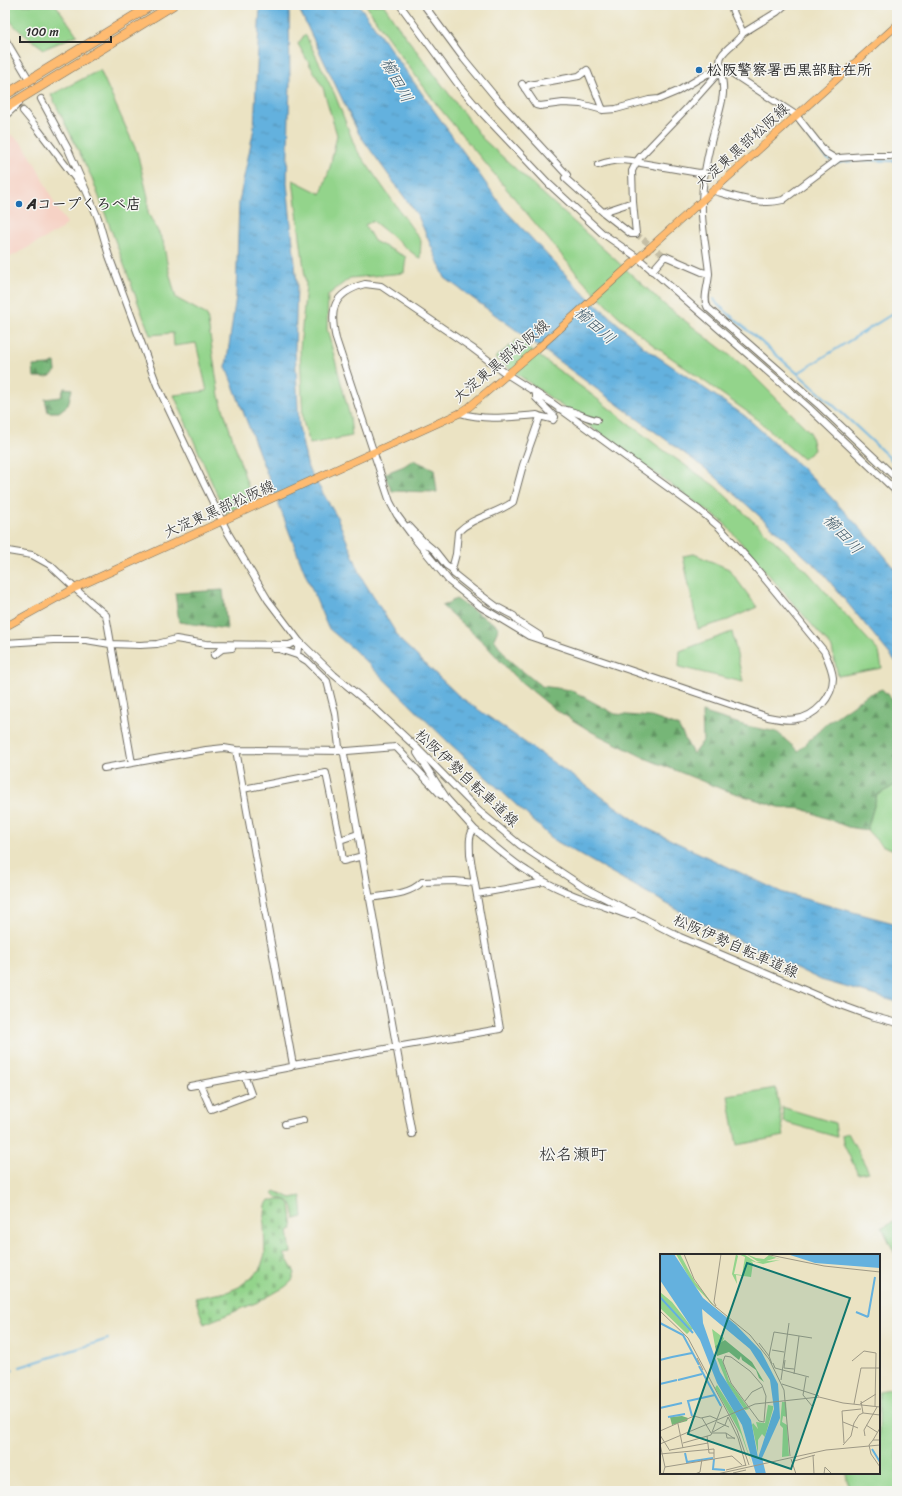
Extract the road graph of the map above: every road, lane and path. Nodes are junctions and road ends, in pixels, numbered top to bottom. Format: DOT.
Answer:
graph roads {
  1 [pos="152,5"];
  2 [pos="173,5"];
  3 [pos="400,5"];
  4 [pos="424,5"];
  5 [pos="730,5"];
  6 [pos="785,5"];
  7 [pos="897,25"];
  8 [pos="743,33"];
  9 [pos="5,39"];
  10 [pos="721,68"];
  11 [pos="30,77"];
  12 [pos="19,86"];
  13 [pos="5,92"];
  14 [pos="5,95"];
  15 [pos="25,96"];
  16 [pos="41,99"];
  17 [pos="5,108"];
  18 [pos="603,110"];
  19 [pos="23,111"];
  20 [pos="5,116"];
  21 [pos="794,117"];
  22 [pos="897,154"];
  23 [pos="836,160"];
  24 [pos="637,162"];
  25 [pos="598,164"];
  26 [pos="705,172"];
  27 [pos="714,191"];
  28 [pos="89,197"];
  29 [pos="703,199"];
  30 [pos="633,202"];
  31 [pos="604,213"];
  32 [pos="636,260"];
  33 [pos="652,271"];
  34 [pos="709,274"];
  35 [pos="510,373"];
  36 [pos="536,394"];
  37 [pos="559,409"];
  38 [pos="460,413"];
  39 [pos="540,417"];
  40 [pos="597,420"];
  41 [pos="372,454"];
  42 [pos="897,479"];
  43 [pos="897,492"];
  44 [pos="224,521"];
  45 [pos="401,521"];
  46 [pos="8,551"];
  47 [pos="452,568"];
  48 [pos="75,588"];
  49 [pos="5,627"];
  50 [pos="541,640"];
  51 [pos="299,641"];
  52 [pos="5,643"];
  53 [pos="110,644"];
  54 [pos="238,645"];
  55 [pos="214,655"];
  56 [pos="298,655"];
  57 [pos="418,749"];
  58 [pos="236,750"];
  59 [pos="342,751"];
  60 [pos="132,763"];
  61 [pos="104,768"];
  62 [pos="243,789"];
  63 [pos="447,799"];
  64 [pos="474,829"];
  65 [pos="358,834"];
  66 [pos="340,840"];
  67 [pos="363,856"];
  68 [pos="543,881"];
  69 [pos="475,883"];
  70 [pos="477,894"];
  71 [pos="369,898"];
  72 [pos="635,914"];
  73 [pos="897,1024"];
  74 [pos="397,1047"];
  75 [pos="293,1065"];
  76 [pos="244,1076"];
  77 [pos="200,1084"];
  78 [pos="190,1086"];
  79 [pos="303,1120"];
  80 [pos="285,1124"];
  81 [pos="412,1134"];
  1 -- 11 [label="highway"];
  2 -- 15 [label="highway"];
  3 -- 32 [label="street"];
  4 -- 31 [label="street"];
  5 -- 8 [label="street"];
  6 -- 8 [label="street"];
  7 -- 21 [label="main road, 大淀東黒部松阪線"];
  8 -- 10 [label="street"];
  9 -- 11 [label="street"];
  10 -- 18 [label="street"];
  10 -- 21 [label="street"];
  10 -- 24 [label="street"];
  10 -- 26 [label="street"];
  11 -- 12 [label="highway"];
  12 -- 13 [label="street"];
  12 -- 14 [label="highway"];
  15 -- 17 [label="highway"];
  15 -- 20 [label="street"];
  16 -- 28 [label="street"];
  18 -- 18 [label="street"];
  19 -- 28 [label="street"];
  21 -- 23 [label="street"];
  21 -- 27 [label="main road, 大淀東黒部松阪線"];
  22 -- 23 [label="street"];
  23 -- 27 [label="street"];
  24 -- 25 [label="street"];
  24 -- 26 [label="street"];
  24 -- 30 [label="street"];
  26 -- 29 [label="street"];
  27 -- 29 [label="main road, 大淀東黒部松阪線"];
  28 -- 44 [label="street, 松阪伊勢自転車道線"];
  29 -- 32 [label="main road, 大淀東黒部松阪線"];
  29 -- 34 [label="street"];
  30 -- 31 [label="street"];
  30 -- 31 [label="street"];
  32 -- 33 [label="street"];
  32 -- 35 [label="main road, 大淀東黒部松阪線"];
  33 -- 34 [label="street"];
  33 -- 43 [label="street"];
  34 -- 42 [label="street"];
  35 -- 36 [label="street"];
  35 -- 38 [label="main road, 大淀東黒部松阪線"];
  35 -- 41 [label="street"];
  36 -- 37 [label="street"];
  36 -- 39 [label="street"];
  37 -- 40 [label="street"];
  37 -- 50 [label="street"];
  38 -- 39 [label="street"];
  38 -- 41 [label="main road, 大淀東黒部松阪線"];
  39 -- 47 [label="street"];
  41 -- 44 [label="main road, 大淀東黒部松阪線"];
  41 -- 45 [label="street"];
  44 -- 48 [label="main road, 大淀東黒部松阪線"];
  44 -- 51 [label="street, 松阪伊勢自転車道線"];
  45 -- 47 [label="street"];
  45 -- 50 [label="street"];
  46 -- 48 [label="street"];
  47 -- 50 [label="street"];
  48 -- 49 [label="main road, 大淀東黒部松阪線"];
  48 -- 53 [label="street"];
  51 -- 54 [label="street"];
  51 -- 56 [label="street"];
  51 -- 57 [label="street, 松阪伊勢自転車道線"];
  52 -- 53 [label="street"];
  53 -- 54 [label="street"];
  53 -- 60 [label="street"];
  54 -- 55 [label="street"];
  54 -- 56 [label="street"];
  56 -- 59 [label="street"];
  57 -- 63 [label="street"];
  57 -- 72 [label="street, 松阪伊勢自転車道線"];
  58 -- 59 [label="street"];
  58 -- 60 [label="street"];
  58 -- 62 [label="street"];
  59 -- 63 [label="street"];
  59 -- 65 [label="street"];
  60 -- 61 [label="street"];
  62 -- 66 [label="street"];
  62 -- 75 [label="street"];
  63 -- 64 [label="street"];
  64 -- 68 [label="street"];
  64 -- 69 [label="street"];
  65 -- 66 [label="street"];
  65 -- 67 [label="street"];
  66 -- 67 [label="street"];
  67 -- 71 [label="street"];
  68 -- 70 [label="street"];
  68 -- 72 [label="street"];
  69 -- 70 [label="street"];
  69 -- 71 [label="street"];
  70 -- 74 [label="street"];
  71 -- 74 [label="street"];
  72 -- 73 [label="street, 松阪伊勢自転車道線"];
  74 -- 75 [label="street"];
  74 -- 81 [label="street"];
  75 -- 76 [label="street"];
  76 -- 77 [label="street"];
  76 -- 77 [label="street"];
  77 -- 78 [label="street"];
  79 -- 80 [label="street"];
}
